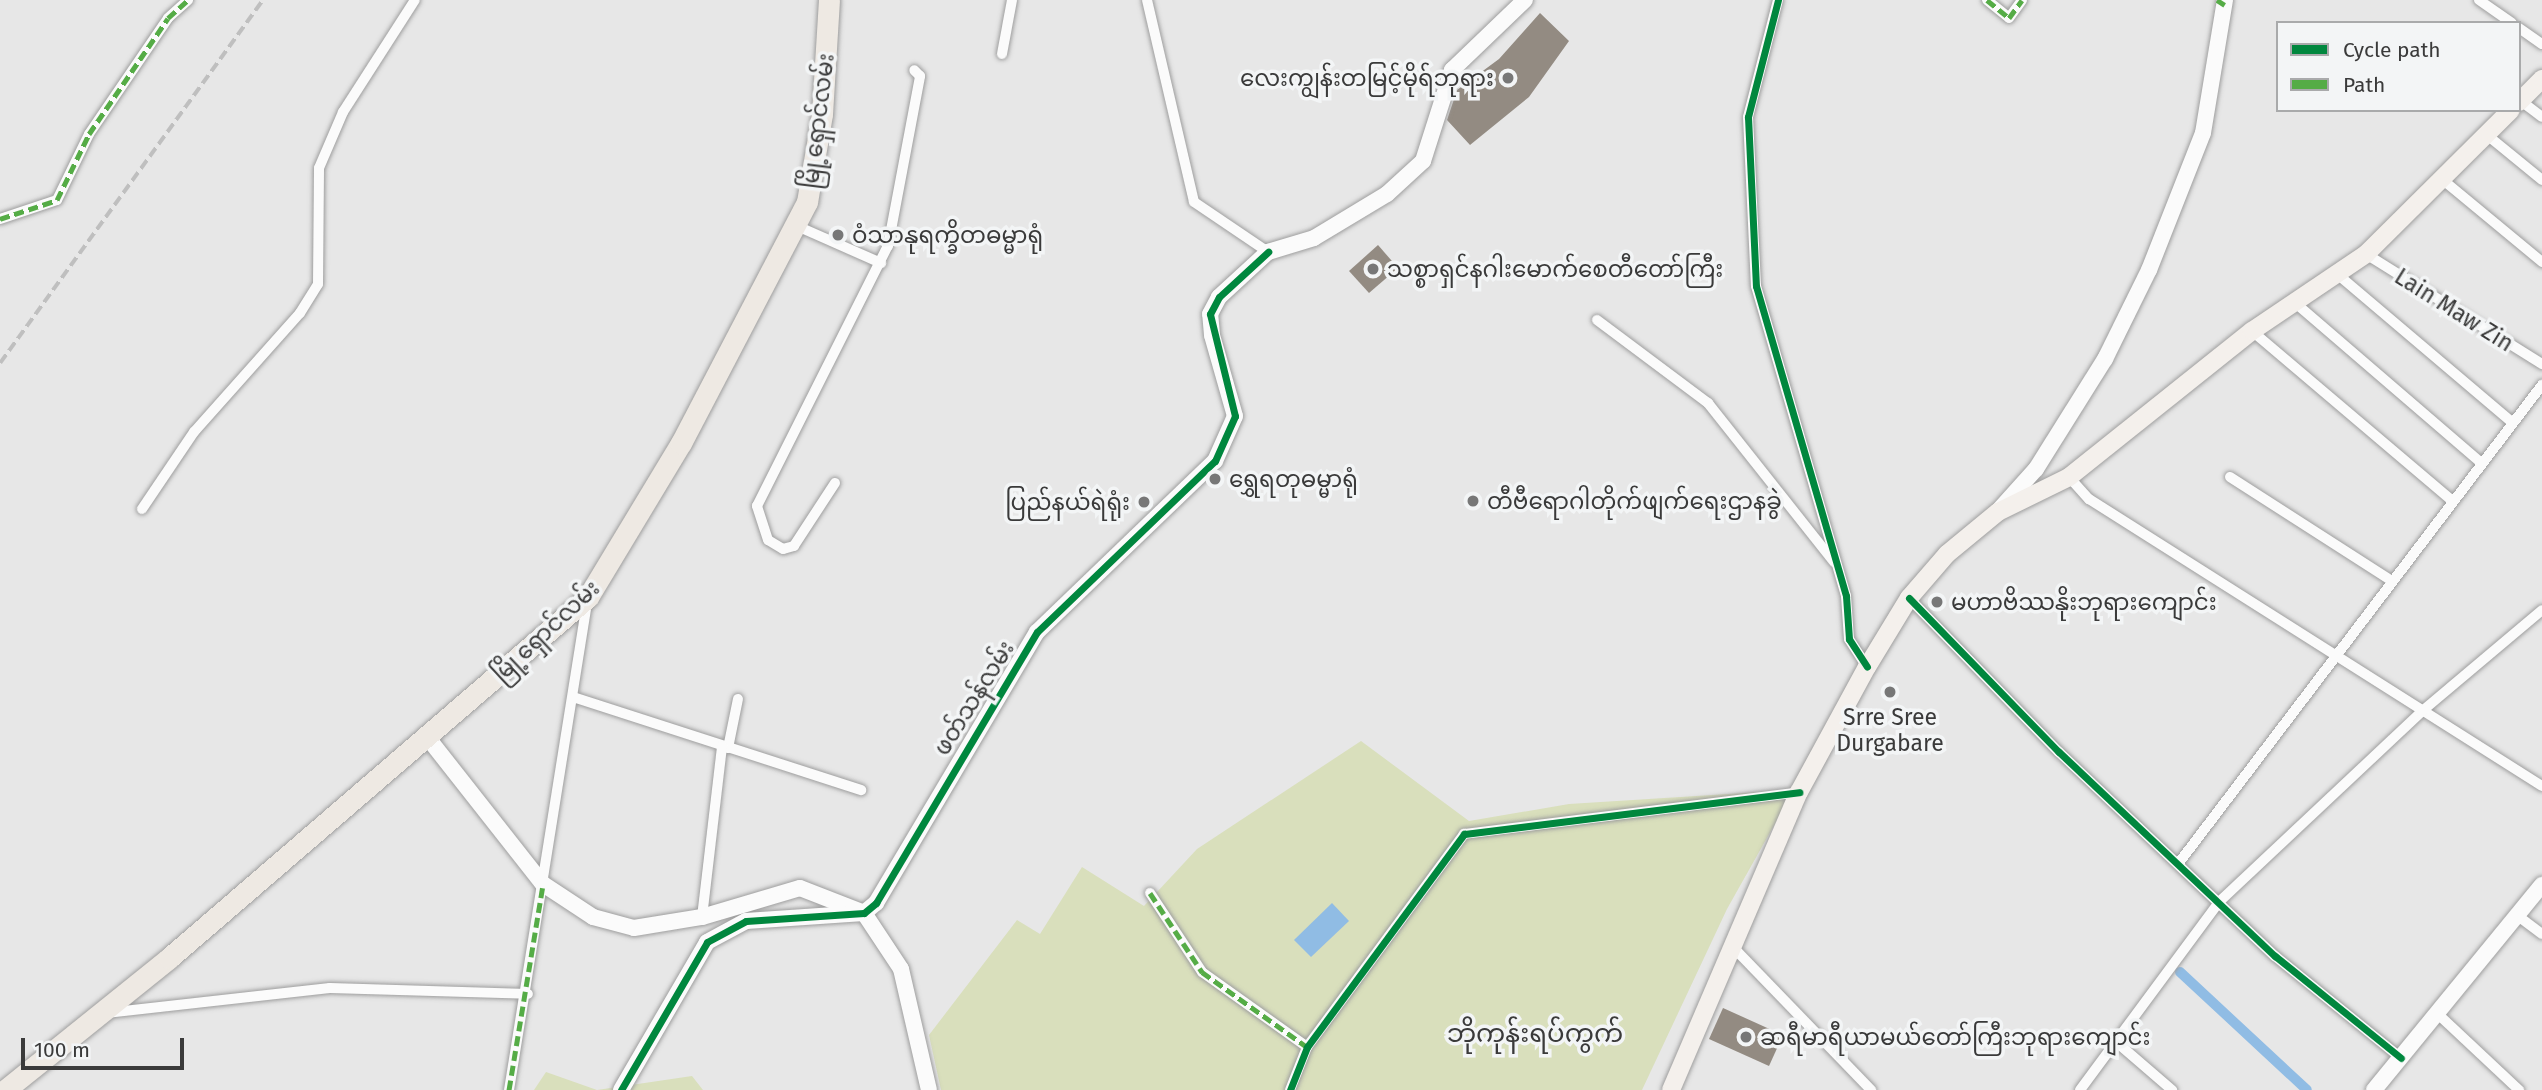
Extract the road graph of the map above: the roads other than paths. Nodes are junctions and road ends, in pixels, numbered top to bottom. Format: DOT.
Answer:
graph roads {
  1 [pos="188,0"];
  2 [pos="415,0"];
  3 [pos="829,0"];
  4 [pos="1012,0"];
  5 [pos="1147,0"];
  6 [pos="1525,0"];
  7 [pos="1778,0"];
  8 [pos="1987,0"];
  9 [pos="2022,0"];
  10 [pos="2479,0"];
  11 [pos="2222,2"];
  12 [pos="2509,21"];
  13 [pos="2521,29"];
  14 [pos="2542,44"];
  15 [pos="1002,54"];
  16 [pos="914,70"];
  17 [pos="2542,79"];
  18 [pos="2521,100"];
  19 [pos="2521,106"];
  20 [pos="2509,112"];
  21 [pos="2542,117"];
  22 [pos="2487,135"];
  23 [pos="2443,180"];
  24 [pos="2542,180"];
  25 [pos="0,219"];
  26 [pos="797,226"];
  27 [pos="1268,252"];
  28 [pos="2366,254"];
  29 [pos="2542,262"];
  30 [pos="881,263"];
  31 [pos="2336,273"];
  32 [pos="2293,302"];
  33 [pos="1597,320"];
  34 [pos="2252,331"];
  35 [pos="2542,364"];
  36 [pos="2542,385"];
  37 [pos="2512,422"];
  38 [pos="2479,461"];
  39 [pos="2069,477"];
  40 [pos="2230,477"];
  41 [pos="835,483"];
  42 [pos="2449,499"];
  43 [pos="142,509"];
  44 [pos="1998,512"];
  45 [pos="1836,564"];
  46 [pos="2389,579"];
  47 [pos="589,597"];
  48 [pos="1909,598"];
  49 [pos="2542,610"];
  50 [pos="2338,656"];
  51 [pos="1867,667"];
  52 [pos="573,697"];
  53 [pos="738,699"];
  54 [pos="2421,712"];
  55 [pos="428,738"];
  56 [pos="725,747"];
  57 [pos="2542,786"];
  58 [pos="862,789"];
  59 [pos="1799,792"];
  60 [pos="2178,864"];
  61 [pos="543,884"];
  62 [pos="2542,885"];
  63 [pos="1150,893"];
  64 [pos="2219,902"];
  65 [pos="864,913"];
  66 [pos="702,916"];
  67 [pos="2518,916"];
  68 [pos="2542,934"];
  69 [pos="1733,947"];
  70 [pos="528,994"];
  71 [pos="103,1013"];
  72 [pos="2439,1015"];
  73 [pos="2114,1040"];
  74 [pos="1307,1047"];
  75 [pos="2401,1058"];
  76 [pos="5,1090"];
  77 [pos="509,1090"];
  78 [pos="621,1090"];
  79 [pos="929,1090"];
  80 [pos="1290,1090"];
  81 [pos="1671,1090"];
  82 [pos="1871,1090"];
  83 [pos="2080,1090"];
  84 [pos="2172,1090"];
  85 [pos="2374,1090"];
  86 [pos="2519,1090"];
  1 -- 25 [label="street"];
  2 -- 43 [label="street"];
  3 -- 26 [label="highway, မြို့ရှောင်လမ်း"];
  4 -- 15 [label="street"];
  5 -- 27 [label="street"];
  6 -- 27 [label="main road"];
  7 -- 45 [label="street"];
  8 -- 9 [label="street"];
  10 -- 12 [label="street"];
  11 -- 44 [label="main road"];
  13 -- 14 [label="street"];
  16 -- 30 [label="street"];
  17 -- 18 [label="main road"];
  19 -- 21 [label="street"];
  20 -- 22 [label="main road"];
  22 -- 23 [label="main road"];
  22 -- 24 [label="street"];
  23 -- 28 [label="main road"];
  23 -- 29 [label="street"];
  26 -- 30 [label="street"];
  26 -- 47 [label="highway, မြို့ရှောင်လမ်း"];
  27 -- 65 [label="main road, ဖတ်သန်လမ်း"];
  28 -- 31 [label="main road"];
  28 -- 35 [label="street, Lain Maw Zin"];
  30 -- 41 [label="street"];
  31 -- 32 [label="main road"];
  31 -- 37 [label="street"];
  32 -- 34 [label="main road"];
  32 -- 38 [label="street"];
  33 -- 45 [label="street"];
  34 -- 39 [label="main road"];
  34 -- 42 [label="street"];
  36 -- 37 [label="street"];
  37 -- 38 [label="street"];
  38 -- 42 [label="street"];
  39 -- 44 [label="main road"];
  39 -- 50 [label="street"];
  40 -- 46 [label="street"];
  42 -- 46 [label="street"];
  44 -- 48 [label="main road"];
  45 -- 51 [label="street"];
  46 -- 50 [label="street"];
  47 -- 52 [label="street"];
  47 -- 55 [label="highway, မြို့ရှောင်လမ်း"];
  48 -- 51 [label="main road"];
  48 -- 60 [label="street"];
  49 -- 54 [label="street"];
  50 -- 54 [label="street"];
  50 -- 60 [label="street"];
  51 -- 59 [label="main road"];
  52 -- 56 [label="street"];
  52 -- 61 [label="street"];
  53 -- 56 [label="street"];
  54 -- 57 [label="street"];
  54 -- 64 [label="street"];
  55 -- 61 [label="main road"];
  55 -- 71 [label="highway, မြို့ရှောင်လမ်း"];
  56 -- 58 [label="street"];
  56 -- 66 [label="street"];
  59 -- 69 [label="main road"];
  59 -- 74 [label="street"];
  60 -- 64 [label="street"];
  61 -- 66 [label="main road"];
  61 -- 70 [label="street"];
  62 -- 67 [label="main road"];
  63 -- 74 [label="street"];
  64 -- 73 [label="street"];
  64 -- 75 [label="street"];
  65 -- 66 [label="main road"];
  65 -- 78 [label="main road"];
  65 -- 79 [label="main road"];
  67 -- 68 [label="street"];
  67 -- 72 [label="main road"];
  69 -- 81 [label="main road"];
  69 -- 82 [label="street"];
  70 -- 71 [label="street"];
  70 -- 77 [label="street"];
  71 -- 76 [label="highway, မြို့ရှောင်လမ်း"];
  72 -- 75 [label="main road"];
  72 -- 86 [label="street"];
  73 -- 83 [label="street"];
  73 -- 84 [label="street"];
  74 -- 80 [label="street"];
  75 -- 85 [label="main road"];
}
